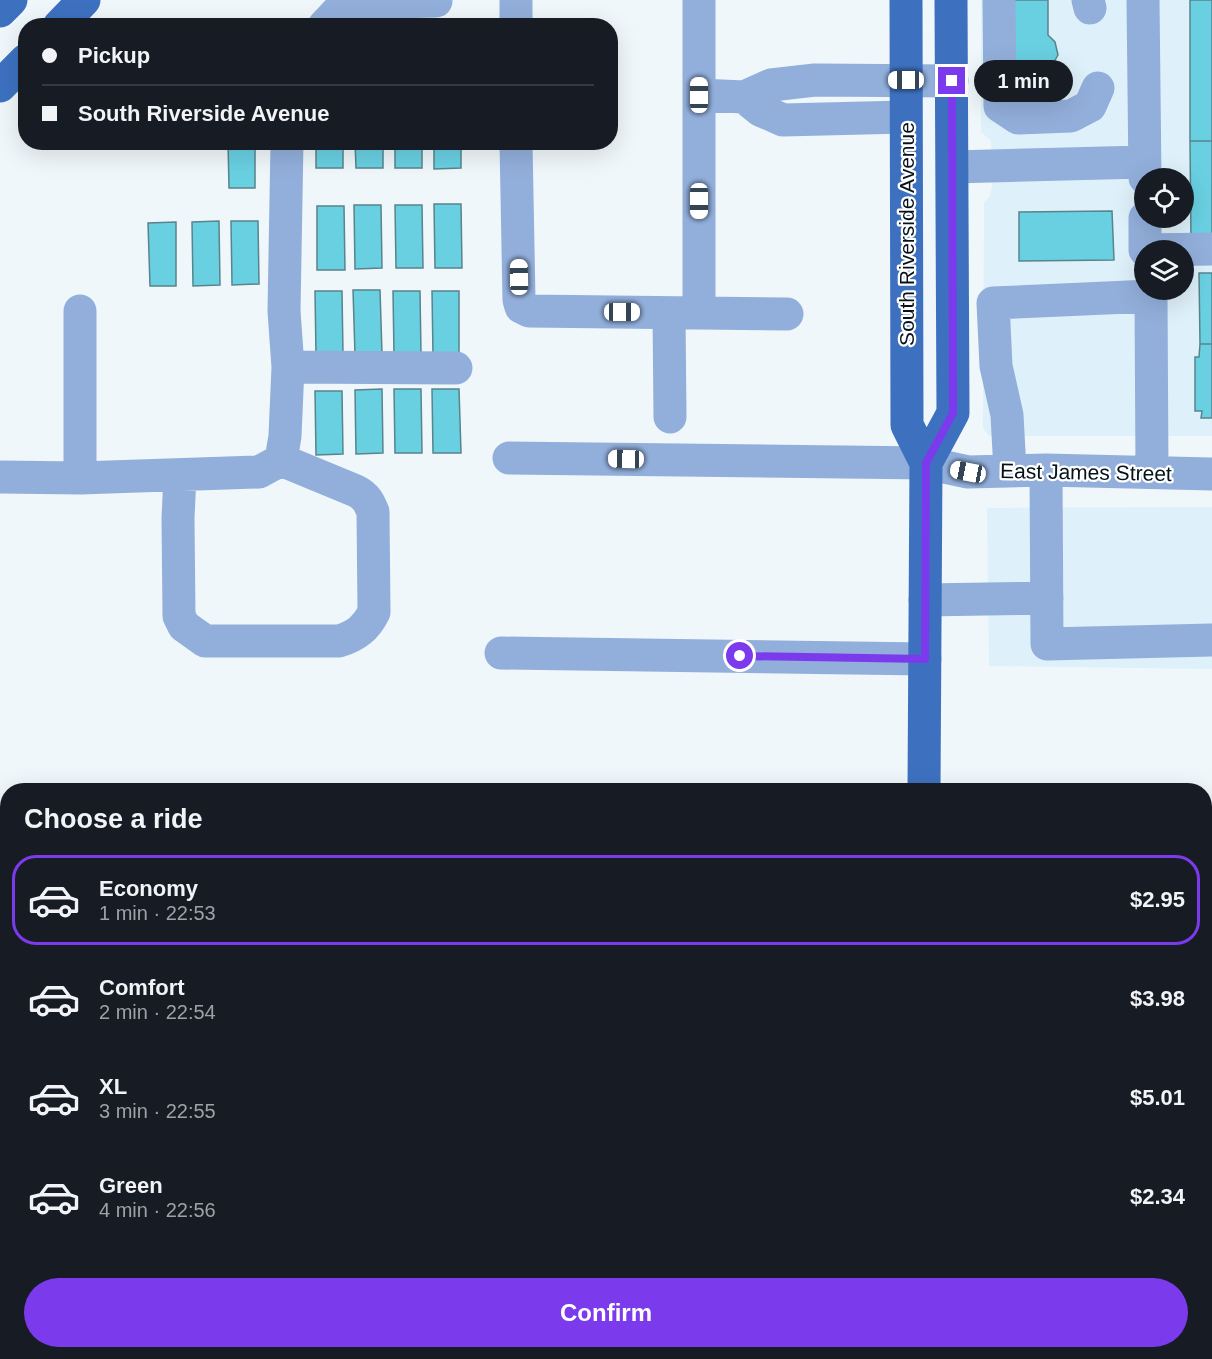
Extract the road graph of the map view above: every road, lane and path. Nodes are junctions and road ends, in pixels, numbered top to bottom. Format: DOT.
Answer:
graph roads {
  1 [pos="11,0"];
  2 [pos="84,0"];
  3 [pos="516,0"];
  4 [pos="699,0"];
  5 [pos="906,0"];
  6 [pos="951,0"];
  7 [pos="999,0"];
  8 [pos="1143,0"];
  9 [pos="436,1"];
  10 [pos="0,11"];
  11 [pos="67,18"];
  12 [pos="332,18"];
  13 [pos="516,18"];
  14 [pos="18,68"];
  15 [pos="906,80"];
  16 [pos="952,81"];
  17 [pos="0,86"];
  18 [pos="1098,88"];
  19 [pos="699,95"];
  20 [pos="744,97"];
  21 [pos="905,117"];
  22 [pos="287,150"];
  23 [pos="516,150"];
  24 [pos="953,167"];
  25 [pos="1144,168"];
  26 [pos="1134,170"];
  27 [pos="1145,228"];
  28 [pos="1212,249"];
  29 [pos="80,311"];
  30 [pos="684,313"];
  31 [pos="787,314"];
  32 [pos="288,367"];
  33 [pos="456,368"];
  34 [pos="670,417"];
  35 [pos="509,458"];
  36 [pos="281,460"];
  37 [pos="926,463"];
  38 [pos="1046,470"];
  39 [pos="1010,471"];
  40 [pos="1152,472"];
  41 [pos="1212,474"];
  42 [pos="180,475"];
  43 [pos="0,477"];
  44 [pos="80,478"];
  45 [pos="1047,598"];
  46 [pos="925,600"];
  47 [pos="1212,640"];
  48 [pos="501,652"];
  49 [pos="925,659"];
  50 [pos="924,783"];
  1 -- 10 [label="main road"];
  2 -- 11 [label="main road"];
  3 -- 13 [label="street"];
  4 -- 19 [label="street"];
  5 -- 15 [label="main road, South Riverside Avenue"];
  6 -- 16 [label="main road, South Riverside Avenue"];
  7 -- 18 [label="street"];
  8 -- 25 [label="street"];
  9 -- 12 [label="street"];
  14 -- 17 [label="main road"];
  15 -- 16 [label="street"];
  15 -- 20 [label="street"];
  15 -- 21 [label="main road, South Riverside Avenue"];
  16 -- 24 [label="main road, South Riverside Avenue"];
  19 -- 20 [label="street"];
  19 -- 30 [label="street"];
  20 -- 21 [label="street"];
  21 -- 37 [label="main road, South Riverside Avenue"];
  22 -- 32 [label="street"];
  23 -- 30 [label="street"];
  24 -- 26 [label="street"];
  24 -- 37 [label="main road, South Riverside Avenue"];
  27 -- 28 [label="street"];
  29 -- 44 [label="street"];
  30 -- 31 [label="street"];
  30 -- 34 [label="street"];
  32 -- 33 [label="street"];
  32 -- 36 [label="street"];
  35 -- 37 [label="street, East James Street"];
  36 -- 42 [label="street"];
  36 -- 42 [label="street"];
  37 -- 39 [label="street, East James Street"];
  37 -- 46 [label="main road, South Riverside Avenue"];
  38 -- 39 [label="street, East James Street"];
  38 -- 40 [label="street, East James Street"];
  38 -- 45 [label="street"];
  39 -- 40 [label="street"];
  40 -- 41 [label="street, East James Street"];
  42 -- 44 [label="street"];
  43 -- 44 [label="street"];
  45 -- 46 [label="street"];
  45 -- 47 [label="street"];
  46 -- 49 [label="main road, South Riverside Avenue"];
  48 -- 49 [label="street"];
  49 -- 50 [label="main road, South Riverside Avenue"];
}
